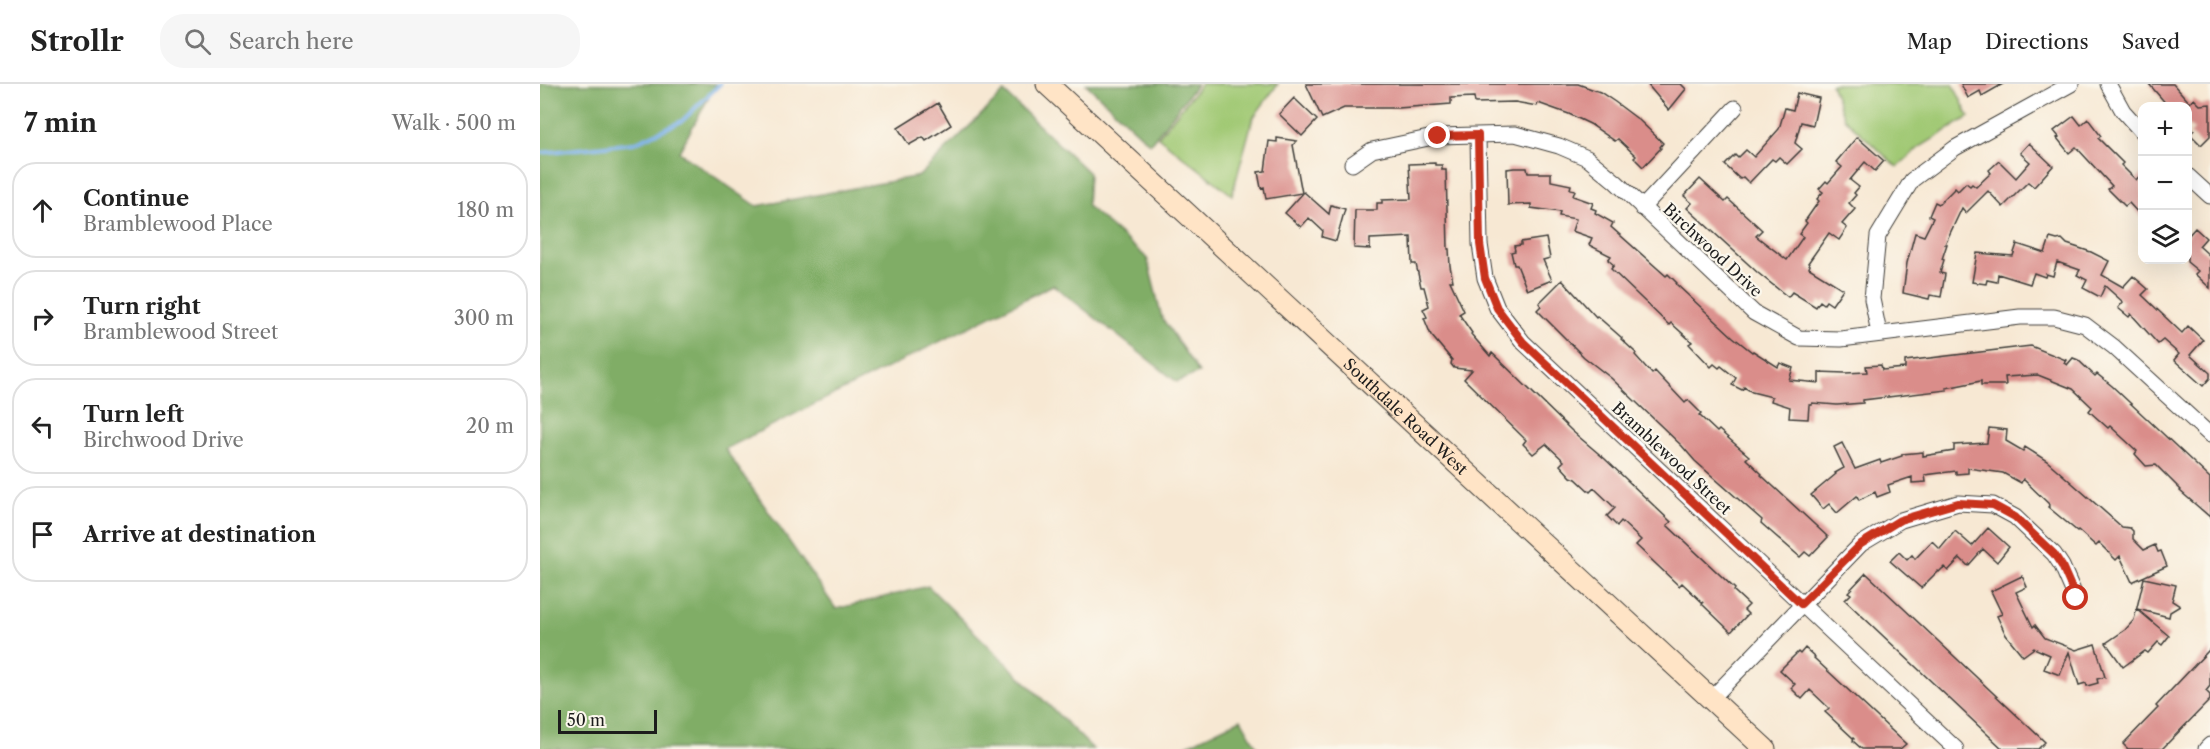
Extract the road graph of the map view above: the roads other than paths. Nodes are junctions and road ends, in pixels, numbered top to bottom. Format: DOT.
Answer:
graph roads {
  1 [pos="1047,84"];
  2 [pos="2071,84"];
  3 [pos="2108,84"];
  4 [pos="1735,108"];
  5 [pos="2138,128"];
  6 [pos="1478,135"];
  7 [pos="1352,164"];
  8 [pos="2192,180"];
  9 [pos="2210,196"];
  10 [pos="1642,208"];
  11 [pos="1879,333"];
  12 [pos="2210,435"];
  13 [pos="2076,598"];
  14 [pos="1801,604"];
  15 [pos="1711,699"];
  16 [pos="2210,745"];
  17 [pos="1766,749"];
  18 [pos="1956,749"];
  19 [pos="2206,749"];
  1 -- 15 [label="main road, Southdale Road West"];
  2 -- 11 [label="street"];
  3 -- 5 [label="street"];
  4 -- 10 [label="street"];
  6 -- 7 [label="street, Birchwood Drive"];
  6 -- 10 [label="street, Birchwood Drive"];
  6 -- 14 [label="street, Bramblewood Street"];
  8 -- 9 [label="street"];
  10 -- 11 [label="street, Birchwood Drive"];
  11 -- 12 [label="street, Birchwood Drive"];
  13 -- 14 [label="street"];
  14 -- 15 [label="street"];
  14 -- 18 [label="street, Bramblewood Street"];
  15 -- 17 [label="main road, Southdale Road West"];
  16 -- 19 [label="street"];
}
